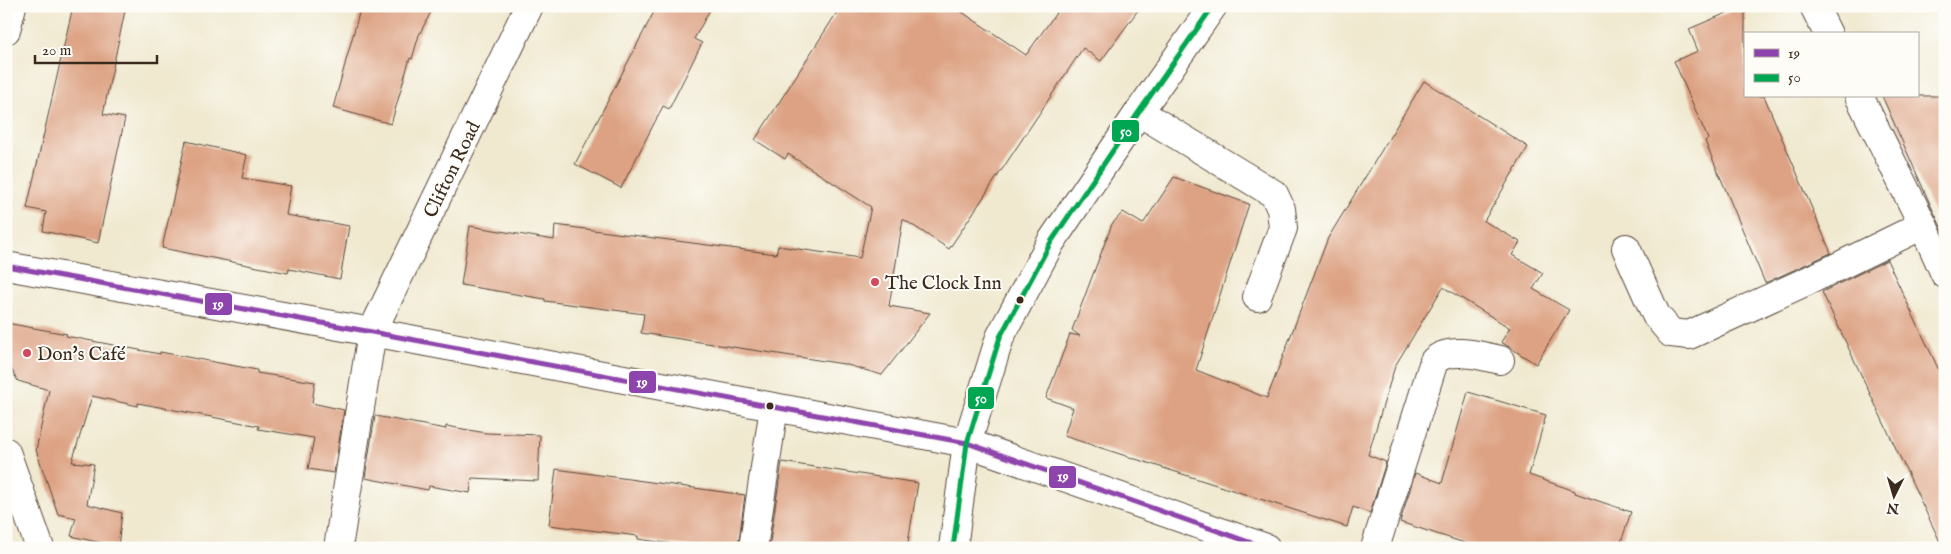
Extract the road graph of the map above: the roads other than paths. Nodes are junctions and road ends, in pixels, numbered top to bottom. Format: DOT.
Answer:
graph roads {
  1 [pos="12,6"];
  2 [pos="530,6"];
  3 [pos="1214,6"];
  4 [pos="1814,6"];
  5 [pos="6,30"];
  6 [pos="1827,32"];
  7 [pos="1860,98"];
  8 [pos="1139,112"];
  9 [pos="1923,226"];
  10 [pos="1626,248"];
  11 [pos="6,266"];
  12 [pos="1945,274"];
  13 [pos="1257,297"];
  14 [pos="372,332"];
  15 [pos="1500,360"];
  16 [pos="774,407"];
  17 [pos="967,444"];
  18 [pos="6,452"];
  19 [pos="1218,540"];
  20 [pos="40,548"];
  21 [pos="338,548"];
  22 [pos="753,548"];
  23 [pos="953,548"];
  24 [pos="1266,548"];
  25 [pos="1375,548"];
  1 -- 5 [label="street"];
  2 -- 14 [label="street, Clifton Road"];
  3 -- 8 [label="street"];
  4 -- 6 [label="street"];
  7 -- 9 [label="street"];
  8 -- 13 [label="street"];
  8 -- 17 [label="street"];
  9 -- 10 [label="street"];
  9 -- 12 [label="street"];
  11 -- 14 [label="street"];
  14 -- 16 [label="street"];
  14 -- 21 [label="street, Clifton Road"];
  15 -- 25 [label="street"];
  16 -- 17 [label="street"];
  16 -- 22 [label="street"];
  17 -- 19 [label="street"];
  17 -- 23 [label="street"];
  18 -- 20 [label="street"];
  19 -- 24 [label="street"];
}
